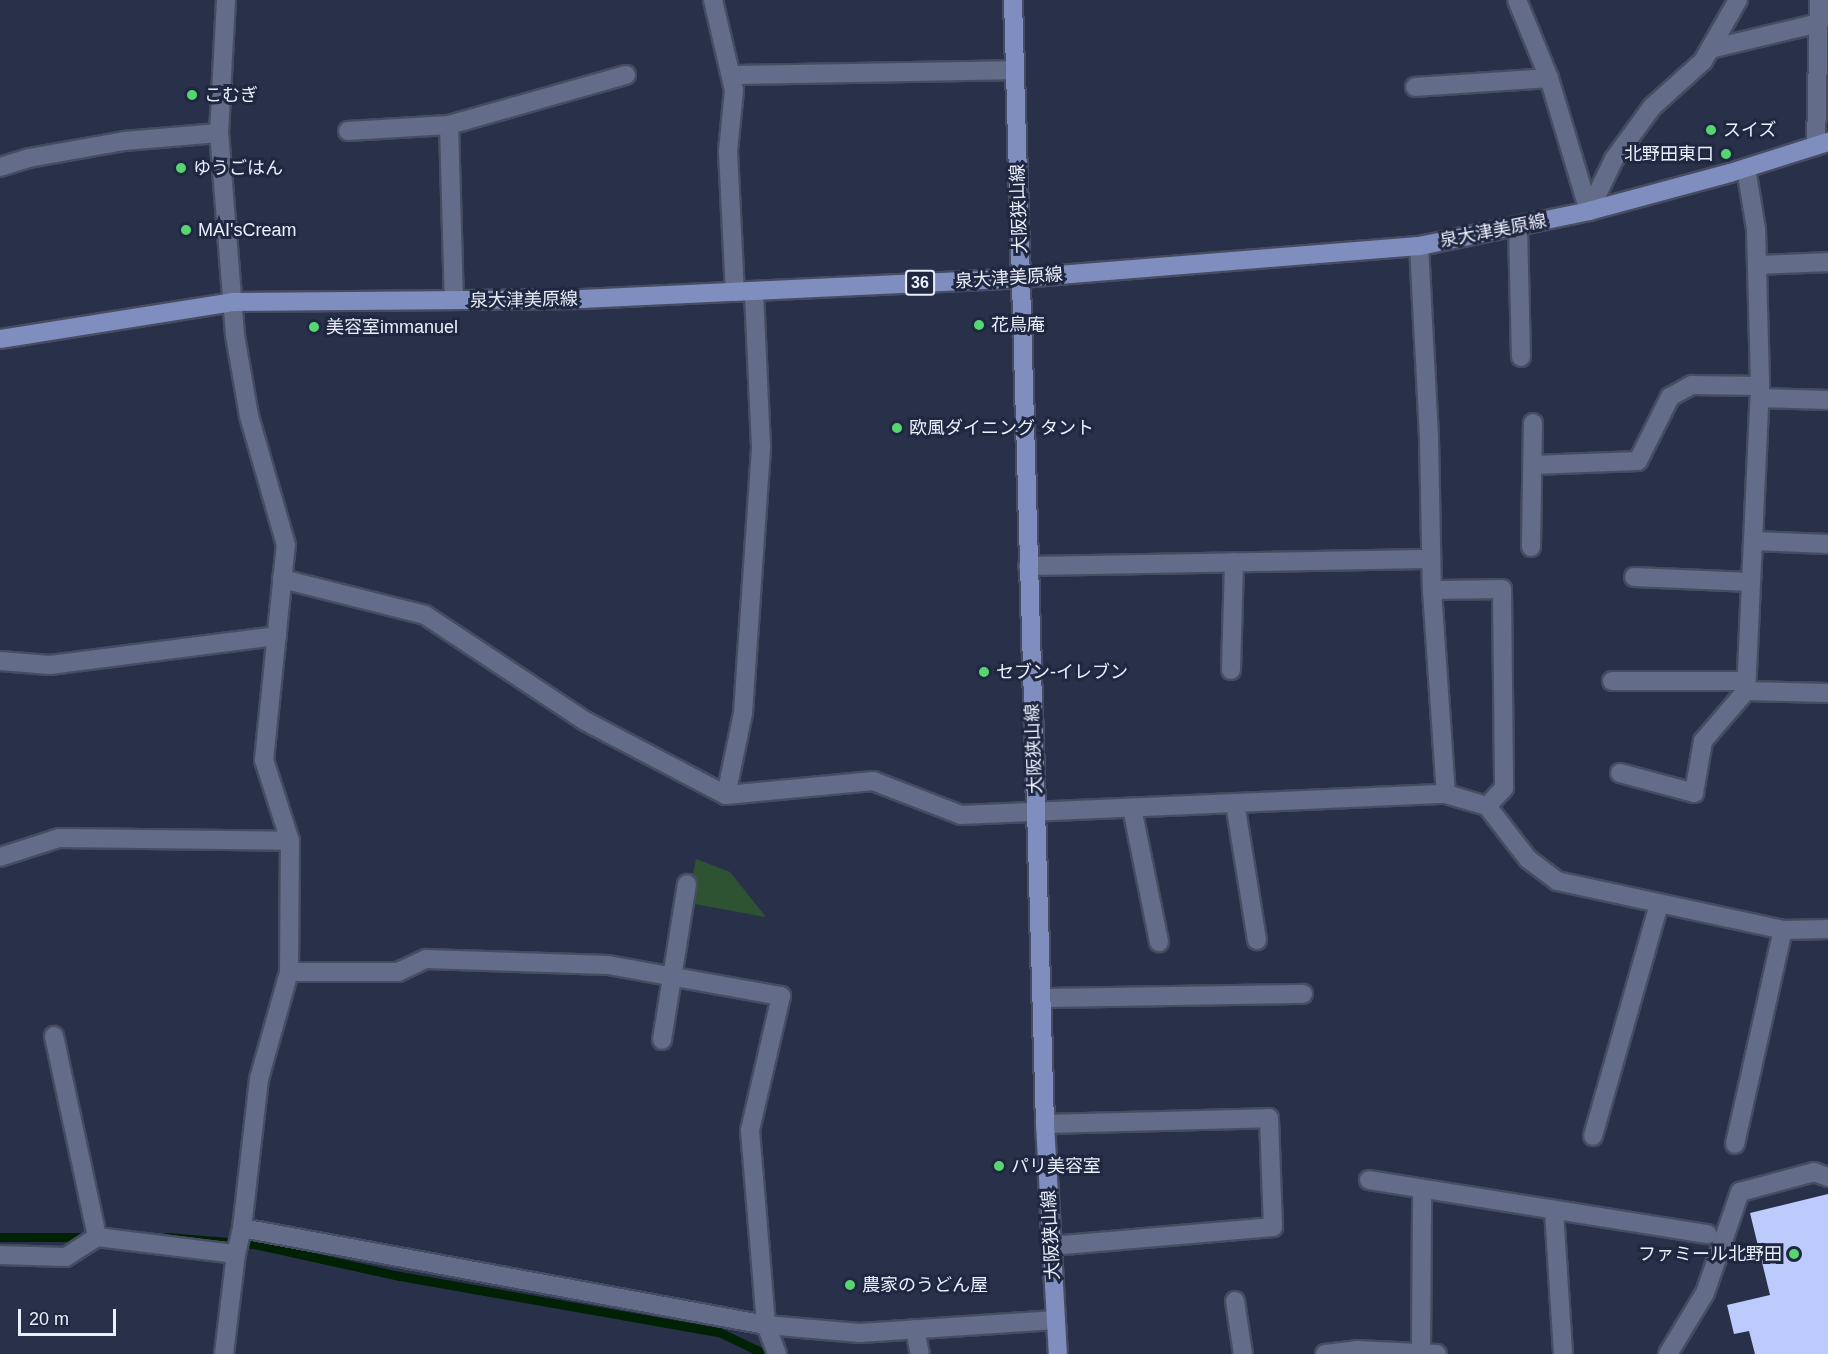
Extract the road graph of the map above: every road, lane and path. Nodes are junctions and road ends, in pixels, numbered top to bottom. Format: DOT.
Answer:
graph roads {
  1 [pos="226,0"];
  2 [pos="713,0"];
  3 [pos="1013,0"];
  4 [pos="1517,0"];
  5 [pos="1738,0"];
  6 [pos="1819,0"];
  7 [pos="1819,23"];
  8 [pos="1710,49"];
  9 [pos="1015,70"];
  10 [pos="626,75"];
  11 [pos="732,75"];
  12 [pos="1549,78"];
  13 [pos="1415,87"];
  14 [pos="449,125"];
  15 [pos="348,131"];
  16 [pos="219,133"];
  17 [pos="1822,144"];
  18 [pos="0,167"];
  19 [pos="1746,168"];
  20 [pos="1589,212"];
  21 [pos="1518,226"];
  22 [pos="1419,246"];
  23 [pos="1828,262"];
  24 [pos="1757,265"];
  25 [pos="1021,278"];
  26 [pos="754,291"];
  27 [pos="735,292"];
  28 [pos="454,300"];
  29 [pos="233,302"];
  30 [pos="0,339"];
  31 [pos="1521,357"];
  32 [pos="1760,392"];
  33 [pos="1828,399"];
  34 [pos="1533,423"];
  35 [pos="1533,465"];
  36 [pos="1753,541"];
  37 [pos="1828,543"];
  38 [pos="1531,547"];
  39 [pos="1431,559"];
  40 [pos="1234,562"];
  41 [pos="1029,566"];
  42 [pos="1634,577"];
  43 [pos="282,579"];
  44 [pos="1751,582"];
  45 [pos="1432,590"];
  46 [pos="277,636"];
  47 [pos="0,661"];
  48 [pos="1231,670"];
  49 [pos="1612,681"];
  50 [pos="1746,686"];
  51 [pos="1828,693"];
  52 [pos="1620,773"];
  53 [pos="1446,794"];
  54 [pos="726,795"];
  55 [pos="1235,803"];
  56 [pos="1487,806"];
  57 [pos="1132,808"];
  58 [pos="1036,813"];
  59 [pos="290,841"];
  60 [pos="0,857"];
  61 [pos="687,884"];
  62 [pos="1659,905"];
  63 [pos="1828,929"];
  64 [pos="1783,930"];
  65 [pos="1257,940"];
  66 [pos="1159,942"];
  67 [pos="289,972"];
  68 [pos="673,975"];
  69 [pos="1303,994"];
  70 [pos="1041,998"];
  71 [pos="54,1036"];
  72 [pos="662,1040"];
  73 [pos="1046,1124"];
  74 [pos="1593,1136"];
  75 [pos="1735,1144"];
  76 [pos="1828,1177"];
  77 [pos="1369,1180"];
  78 [pos="1422,1189"];
  79 [pos="1554,1210"];
  80 [pos="242,1228"];
  81 [pos="1708,1234"];
  82 [pos="97,1237"];
  83 [pos="1052,1246"];
  84 [pos="237,1254"];
  85 [pos="0,1255"];
  86 [pos="1235,1301"];
  87 [pos="1056,1320"];
  88 [pos="766,1325"];
  89 [pos="915,1329"];
  90 [pos="1429,1353"];
  91 [pos="224,1354"];
  92 [pos="777,1354"];
  93 [pos="920,1354"];
  94 [pos="1058,1354"];
  95 [pos="1243,1354"];
  96 [pos="1325,1354"];
  97 [pos="1563,1354"];
  98 [pos="1668,1354"];
  1 -- 16 [label="street"];
  2 -- 11 [label="street"];
  3 -- 9 [label="main road, 大阪狭山線"];
  4 -- 12 [label="street"];
  5 -- 8 [label="street"];
  6 -- 7 [label="street"];
  7 -- 8 [label="street"];
  7 -- 17 [label="street"];
  8 -- 20 [label="street"];
  9 -- 11 [label="street"];
  9 -- 25 [label="main road, 大阪狭山線"];
  10 -- 14 [label="street"];
  11 -- 27 [label="street"];
  12 -- 13 [label="street"];
  12 -- 20 [label="street"];
  14 -- 15 [label="street"];
  14 -- 28 [label="street"];
  16 -- 18 [label="street"];
  16 -- 29 [label="street"];
  17 -- 19 [label="main road, 泉大津美原線 / 36"];
  19 -- 20 [label="main road, 泉大津美原線 / 36"];
  19 -- 24 [label="street"];
  20 -- 21 [label="main road, 泉大津美原線 / 36"];
  21 -- 22 [label="main road, 泉大津美原線 / 36"];
  21 -- 31 [label="street"];
  22 -- 25 [label="main road, 泉大津美原線 / 36"];
  22 -- 39 [label="street"];
  23 -- 24 [label="street"];
  24 -- 32 [label="street"];
  25 -- 26 [label="main road, 泉大津美原線 / 36"];
  25 -- 41 [label="main road, 大阪狭山線"];
  26 -- 27 [label="main road, 泉大津美原線 / 36"];
  26 -- 54 [label="street"];
  27 -- 28 [label="main road, 泉大津美原線 / 36"];
  28 -- 29 [label="main road, 泉大津美原線 / 36"];
  29 -- 30 [label="main road, 泉大津美原線 / 36"];
  29 -- 43 [label="street"];
  32 -- 33 [label="street"];
  32 -- 35 [label="street"];
  32 -- 36 [label="street"];
  34 -- 35 [label="street"];
  35 -- 38 [label="street"];
  36 -- 37 [label="street"];
  36 -- 44 [label="street"];
  39 -- 40 [label="street"];
  39 -- 45 [label="street"];
  40 -- 41 [label="street"];
  40 -- 48 [label="street"];
  41 -- 58 [label="main road, 大阪狭山線"];
  42 -- 44 [label="street"];
  43 -- 46 [label="street"];
  43 -- 54 [label="street"];
  44 -- 50 [label="street"];
  45 -- 53 [label="street"];
  45 -- 56 [label="street"];
  46 -- 47 [label="street"];
  46 -- 59 [label="street"];
  49 -- 50 [label="street"];
  50 -- 51 [label="street"];
  50 -- 52 [label="street"];
  53 -- 55 [label="street"];
  53 -- 56 [label="street"];
  54 -- 58 [label="street"];
  55 -- 57 [label="street"];
  55 -- 65 [label="street"];
  56 -- 62 [label="street"];
  57 -- 58 [label="street"];
  57 -- 66 [label="street"];
  58 -- 70 [label="main road, 大阪狭山線"];
  59 -- 60 [label="street"];
  59 -- 67 [label="street"];
  61 -- 68 [label="street"];
  62 -- 64 [label="street"];
  62 -- 74 [label="street"];
  63 -- 64 [label="street"];
  64 -- 75 [label="street"];
  67 -- 68 [label="street"];
  67 -- 80 [label="street"];
  68 -- 72 [label="street"];
  68 -- 88 [label="street"];
  69 -- 70 [label="street"];
  70 -- 73 [label="main road, 大阪狭山線"];
  71 -- 82 [label="street"];
  73 -- 83 [label="main road, 大阪狭山線"];
  73 -- 83 [label="street"];
  76 -- 98 [label="street"];
  77 -- 78 [label="street"];
  78 -- 79 [label="street"];
  78 -- 90 [label="street"];
  79 -- 81 [label="street"];
  79 -- 97 [label="street"];
  80 -- 84 [label="street"];
  80 -- 88 [label="street"];
  82 -- 84 [label="street"];
  82 -- 85 [label="street"];
  83 -- 87 [label="main road, 大阪狭山線"];
  84 -- 91 [label="street"];
  86 -- 95 [label="street"];
  87 -- 89 [label="street"];
  87 -- 94 [label="main road, 大阪狭山線"];
  88 -- 89 [label="street"];
  88 -- 92 [label="street"];
  89 -- 93 [label="street"];
  90 -- 96 [label="street"];
}
